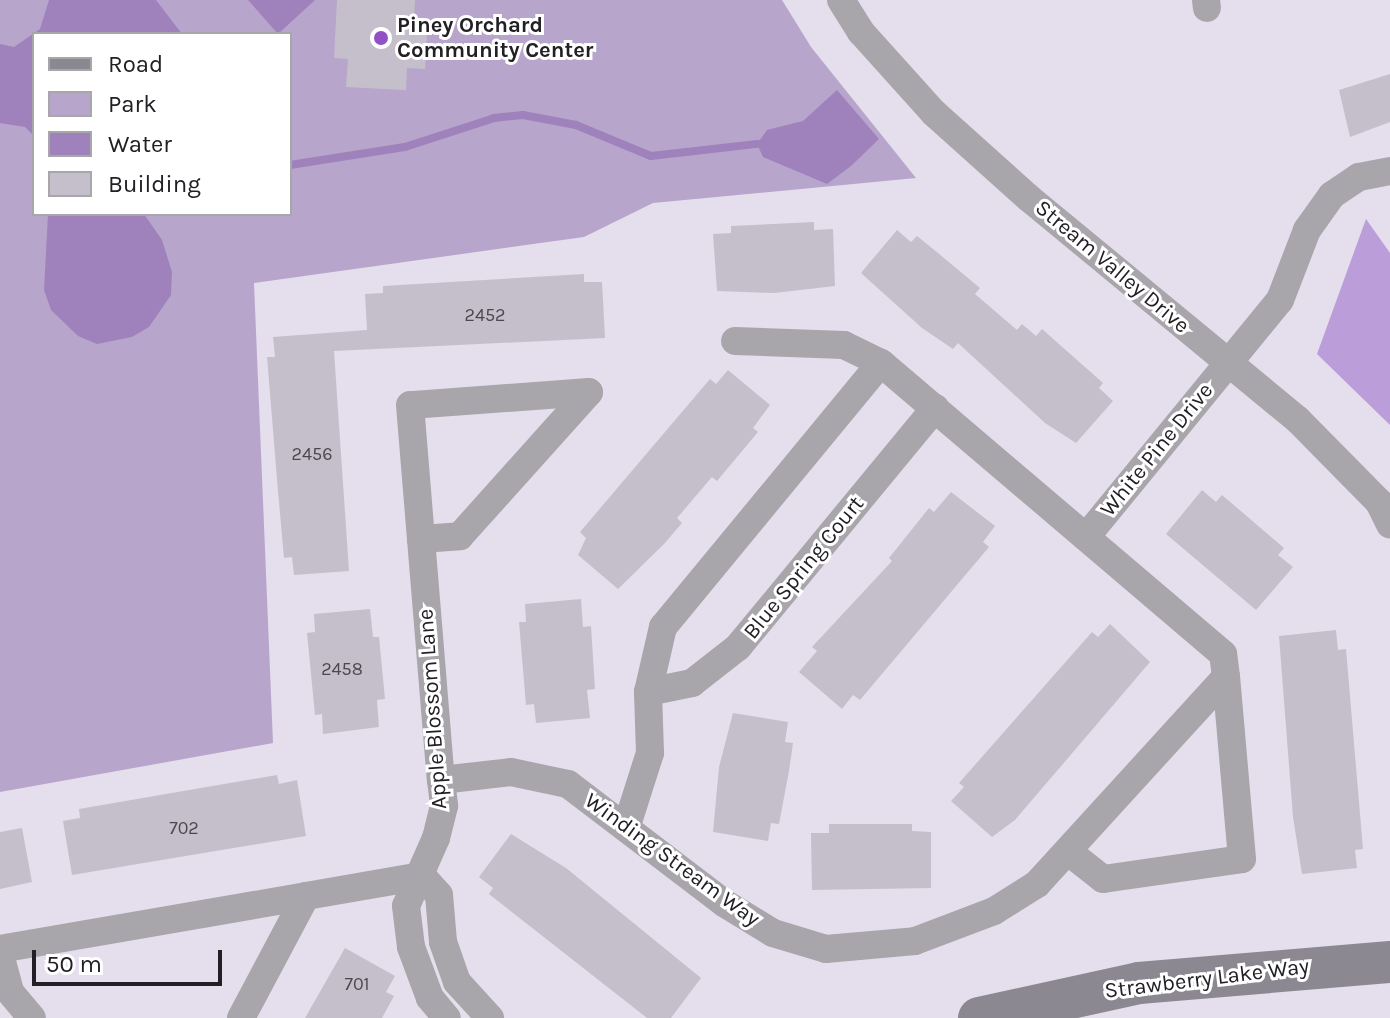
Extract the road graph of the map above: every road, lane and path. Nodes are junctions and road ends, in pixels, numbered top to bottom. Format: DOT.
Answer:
graph roads {
  1 [pos="841,0"];
  2 [pos="1390,171"];
  3 [pos="735,341"];
  4 [pos="881,363"];
  5 [pos="1228,364"];
  6 [pos="935,408"];
  7 [pos="1390,525"];
  8 [pos="1086,537"];
  9 [pos="421,539"];
  10 [pos="1226,677"];
  11 [pos="648,692"];
  12 [pos="441,780"];
  13 [pos="627,825"];
  14 [pos="1070,853"];
  15 [pos="422,876"];
  16 [pos="306,896"];
  17 [pos="0,951"];
  18 [pos="1390,962"];
  19 [pos="32,1018"];
  20 [pos="241,1018"];
  21 [pos="447,1018"];
  22 [pos="490,1018"];
  23 [pos="979,1018"];
  1 -- 5 [label="street, Stream Valley Drive"];
  2 -- 5 [label="street, White Pine Drive"];
  3 -- 4 [label="street"];
  4 -- 6 [label="street"];
  4 -- 11 [label="street"];
  5 -- 7 [label="street, Stream Valley Drive"];
  5 -- 8 [label="street, White Pine Drive"];
  6 -- 8 [label="street"];
  6 -- 11 [label="street, Blue Spring Court"];
  8 -- 10 [label="street"];
  9 -- 9 [label="street, Apple Blossom Lane"];
  9 -- 12 [label="street, Apple Blossom Lane"];
  10 -- 14 [label="street, Winding Stream Way"];
  10 -- 14 [label="street"];
  11 -- 13 [label="street"];
  12 -- 13 [label="street, Winding Stream Way"];
  12 -- 15 [label="street, Apple Blossom Lane"];
  13 -- 14 [label="street, Winding Stream Way"];
  15 -- 16 [label="street"];
  15 -- 21 [label="street, Apple Blossom Lane"];
  15 -- 22 [label="street"];
  16 -- 17 [label="street"];
  16 -- 20 [label="street"];
  17 -- 19 [label="street"];
  18 -- 23 [label="street, Strawberry Lake Way"];
}
